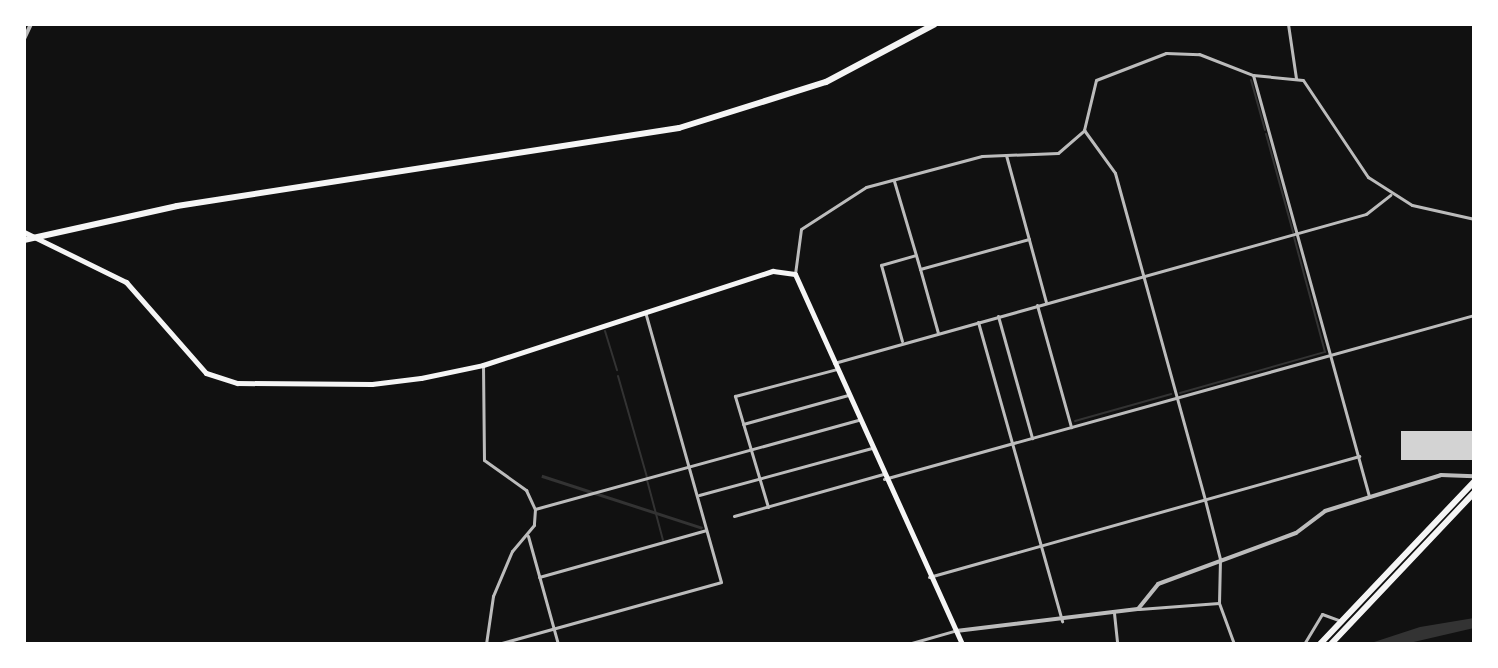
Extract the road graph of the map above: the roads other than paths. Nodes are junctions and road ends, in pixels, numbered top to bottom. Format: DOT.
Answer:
graph roads {
  1 [pos="31,24"];
  2 [pos="935,24"];
  3 [pos="1288,24"];
  4 [pos="24,39"];
  5 [pos="1253,75"];
  6 [pos="1296,78"];
  7 [pos="1084,130"];
  8 [pos="1006,155"];
  9 [pos="894,180"];
  10 [pos="1390,195"];
  11 [pos="1474,219"];
  12 [pos="24,232"];
  13 [pos="1296,233"];
  14 [pos="1029,239"];
  15 [pos="24,240"];
  16 [pos="916,255"];
  17 [pos="920,269"];
  18 [pos="795,274"];
  19 [pos="1144,276"];
  20 [pos="1046,303"];
  21 [pos="1037,305"];
  22 [pos="645,312"];
  23 [pos="1474,315"];
  24 [pos="998,316"];
  25 [pos="978,322"];
  26 [pos="938,333"];
  27 [pos="903,343"];
  28 [pos="1330,356"];
  29 [pos="483,365"];
  30 [pos="835,366"];
  31 [pos="848,395"];
  32 [pos="1177,399"];
  33 [pos="859,420"];
  34 [pos="743,424"];
  35 [pos="1071,427"];
  36 [pos="1032,438"];
  37 [pos="1012,443"];
  38 [pos="872,448"];
  39 [pos="754,450"];
  40 [pos="1359,456"];
  41 [pos="688,467"];
  42 [pos="884,477"];
  43 [pos="762,478"];
  44 [pos="1474,479"];
  45 [pos="1474,493"];
  46 [pos="699,495"];
  47 [pos="1370,497"];
  48 [pos="1205,500"];
  49 [pos="768,507"];
  50 [pos="535,509"];
  51 [pos="734,516"];
  52 [pos="706,530"];
  53 [pos="528,535"];
  54 [pos="1040,546"];
  55 [pos="1220,559"];
  56 [pos="539,577"];
  57 [pos="929,577"];
  58 [pos="1219,603"];
  59 [pos="1138,609"];
  60 [pos="1114,613"];
  61 [pos="1062,621"];
  62 [pos="1341,621"];
  63 [pos="554,628"];
  64 [pos="954,631"];
  65 [pos="486,644"];
  66 [pos="498,644"];
  67 [pos="558,644"];
  68 [pos="908,644"];
  69 [pos="962,644"];
  70 [pos="1117,644"];
  71 [pos="1234,644"];
  72 [pos="1304,644"];
  73 [pos="1320,644"];
  74 [pos="1331,644"];
  1 -- 4 [label="street"];
  2 -- 15 [label="highway"];
  3 -- 6 [label="street"];
  5 -- 6 [label="street"];
  5 -- 7 [label="street"];
  5 -- 13 [label="street"];
  6 -- 10 [label="street"];
  7 -- 8 [label="street"];
  7 -- 19 [label="street"];
  8 -- 9 [label="street"];
  8 -- 14 [label="street"];
  9 -- 16 [label="street"];
  9 -- 18 [label="street"];
  10 -- 11 [label="street"];
  10 -- 13 [label="street"];
  12 -- 29 [label="main road"];
  13 -- 19 [label="street"];
  13 -- 28 [label="street"];
  14 -- 17 [label="street"];
  14 -- 20 [label="street"];
  16 -- 17 [label="street"];
  16 -- 27 [label="street"];
  17 -- 26 [label="street"];
  18 -- 22 [label="main road"];
  18 -- 30 [label="main road"];
  19 -- 20 [label="street"];
  19 -- 32 [label="street"];
  20 -- 21 [label="street"];
  21 -- 24 [label="street"];
  21 -- 35 [label="street"];
  22 -- 29 [label="main road"];
  22 -- 41 [label="street"];
  23 -- 28 [label="street"];
  24 -- 25 [label="street"];
  24 -- 36 [label="street"];
  25 -- 26 [label="street"];
  25 -- 37 [label="street"];
  26 -- 27 [label="street"];
  27 -- 30 [label="street"];
  28 -- 32 [label="street"];
  28 -- 40 [label="street"];
  29 -- 50 [label="street"];
  30 -- 31 [label="main road"];
  30 -- 34 [label="street"];
  31 -- 33 [label="main road"];
  31 -- 34 [label="street"];
  32 -- 35 [label="street"];
  32 -- 48 [label="street"];
  33 -- 38 [label="main road"];
  33 -- 39 [label="street"];
  34 -- 39 [label="street"];
  35 -- 36 [label="street"];
  36 -- 37 [label="street"];
  37 -- 42 [label="street"];
  37 -- 54 [label="street"];
  38 -- 42 [label="main road"];
  38 -- 43 [label="street"];
  39 -- 41 [label="street"];
  39 -- 43 [label="street"];
  40 -- 47 [label="street"];
  40 -- 48 [label="street"];
  41 -- 50 [label="street"];
  41 -- 52 [label="street"];
  42 -- 49 [label="street"];
  42 -- 57 [label="main road"];
  43 -- 46 [label="street"];
  43 -- 49 [label="street"];
  44 -- 47 [label="street"];
  44 -- 62 [label="highway"];
  45 -- 74 [label="highway"];
  47 -- 55 [label="street"];
  48 -- 54 [label="street"];
  48 -- 55 [label="street"];
  49 -- 51 [label="street"];
  50 -- 53 [label="street"];
  52 -- 56 [label="street"];
  52 -- 63 [label="street"];
  53 -- 56 [label="street"];
  53 -- 65 [label="street"];
  54 -- 57 [label="street"];
  54 -- 61 [label="street"];
  55 -- 58 [label="street"];
  55 -- 59 [label="street"];
  56 -- 63 [label="street"];
  57 -- 64 [label="main road"];
  58 -- 59 [label="street"];
  58 -- 71 [label="street"];
  59 -- 60 [label="street"];
  60 -- 61 [label="street"];
  60 -- 70 [label="street"];
  61 -- 64 [label="street"];
  62 -- 72 [label="street"];
  62 -- 73 [label="highway"];
  63 -- 66 [label="street"];
  63 -- 67 [label="street"];
  64 -- 68 [label="street"];
  64 -- 69 [label="main road"];
}
